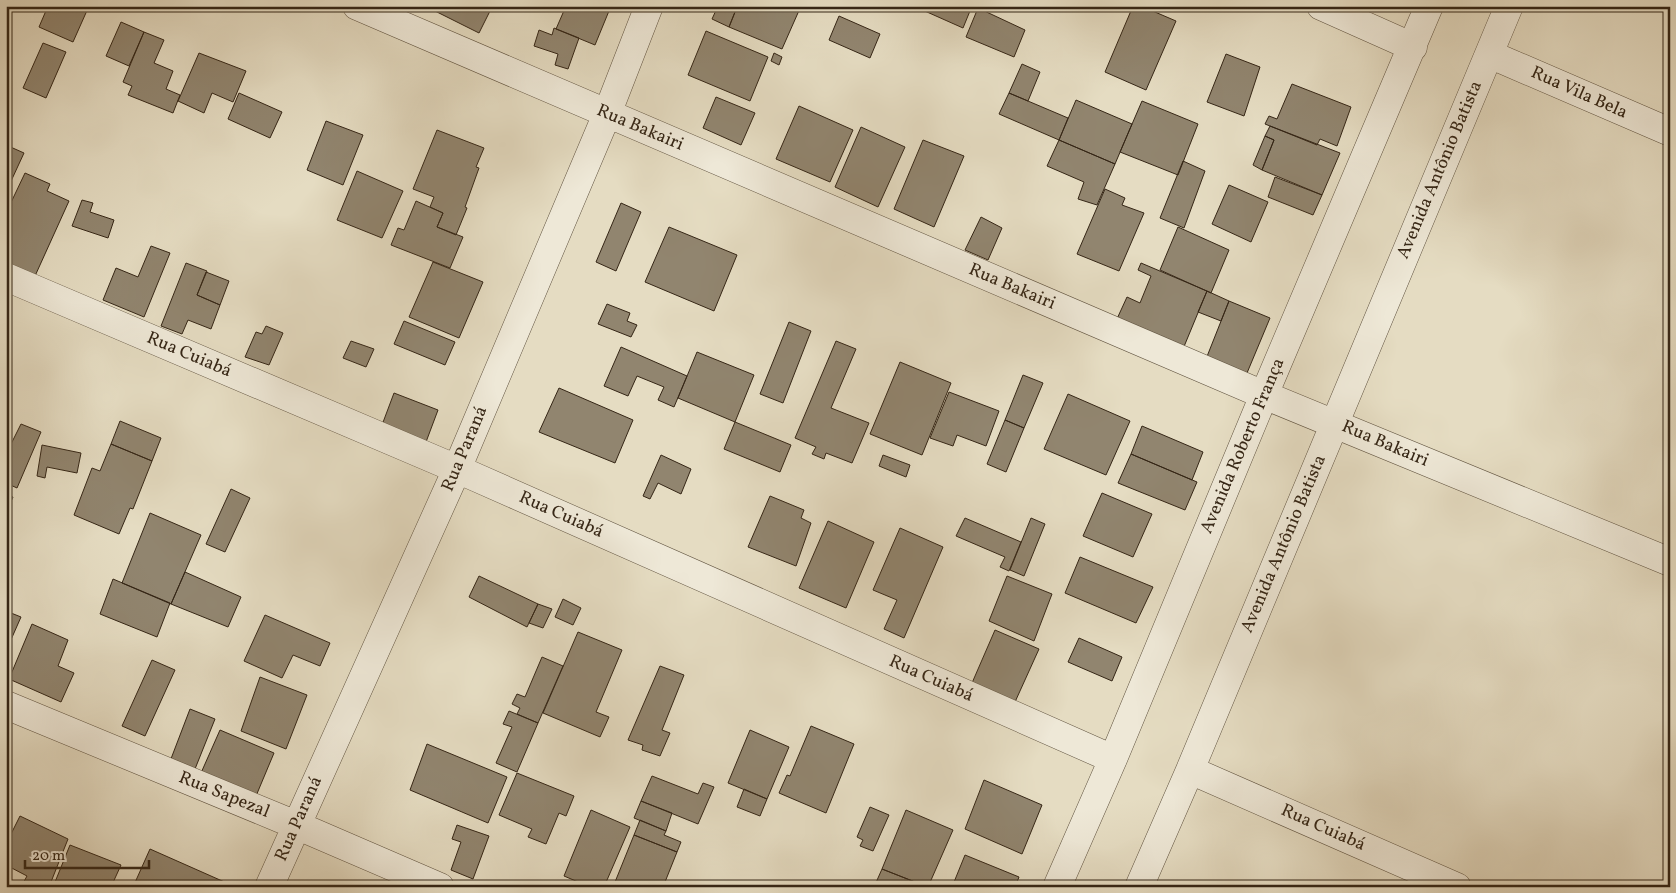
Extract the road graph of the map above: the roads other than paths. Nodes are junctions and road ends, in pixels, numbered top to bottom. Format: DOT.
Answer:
graph roads {
  1 [pos="357,6"];
  2 [pos="649,6"];
  3 [pos="1321,6"];
  4 [pos="1429,6"];
  5 [pos="1509,6"];
  6 [pos="1412,47"];
  7 [pos="1489,54"];
  8 [pos="607,114"];
  9 [pos="1670,132"];
  10 [pos="6,277"];
  11 [pos="1264,395"];
  12 [pos="1334,423"];
  13 [pos="458,469"];
  14 [pos="1670,562"];
  15 [pos="6,705"];
  16 [pos="1112,759"];
  17 [pos="1190,770"];
  18 [pos="296,825"];
  19 [pos="269,887"];
  20 [pos="440,887"];
  21 [pos="1057,887"];
  22 [pos="1139,887"];
  23 [pos="1457,887"];
  1 -- 8 [label="street, Rua Bakairi"];
  2 -- 8 [label="street, Rua Paraná"];
  3 -- 6 [label="street"];
  4 -- 6 [label="street, Avenida Roberto França"];
  5 -- 7 [label="street, Avenida Antônio Batista"];
  6 -- 11 [label="street, Avenida Roberto França"];
  7 -- 9 [label="street, Rua Vila Bela"];
  7 -- 12 [label="street, Avenida Antônio Batista"];
  8 -- 11 [label="street, Rua Bakairi"];
  8 -- 13 [label="street, Rua Paraná"];
  10 -- 13 [label="street, Rua Cuiabá"];
  11 -- 12 [label="street, Rua Bakairi"];
  11 -- 16 [label="street, Avenida Roberto França"];
  12 -- 14 [label="street, Rua Bakairi"];
  12 -- 17 [label="street, Avenida Antônio Batista"];
  13 -- 16 [label="street, Rua Cuiabá"];
  13 -- 18 [label="street, Rua Paraná"];
  15 -- 18 [label="street, Rua Sapezal"];
  16 -- 21 [label="street, Avenida Roberto França"];
  17 -- 22 [label="street, Avenida Antônio Batista"];
  17 -- 23 [label="street, Rua Cuiabá"];
  18 -- 19 [label="street, Rua Paraná"];
  18 -- 20 [label="street, Rua Sapezal"];
}
